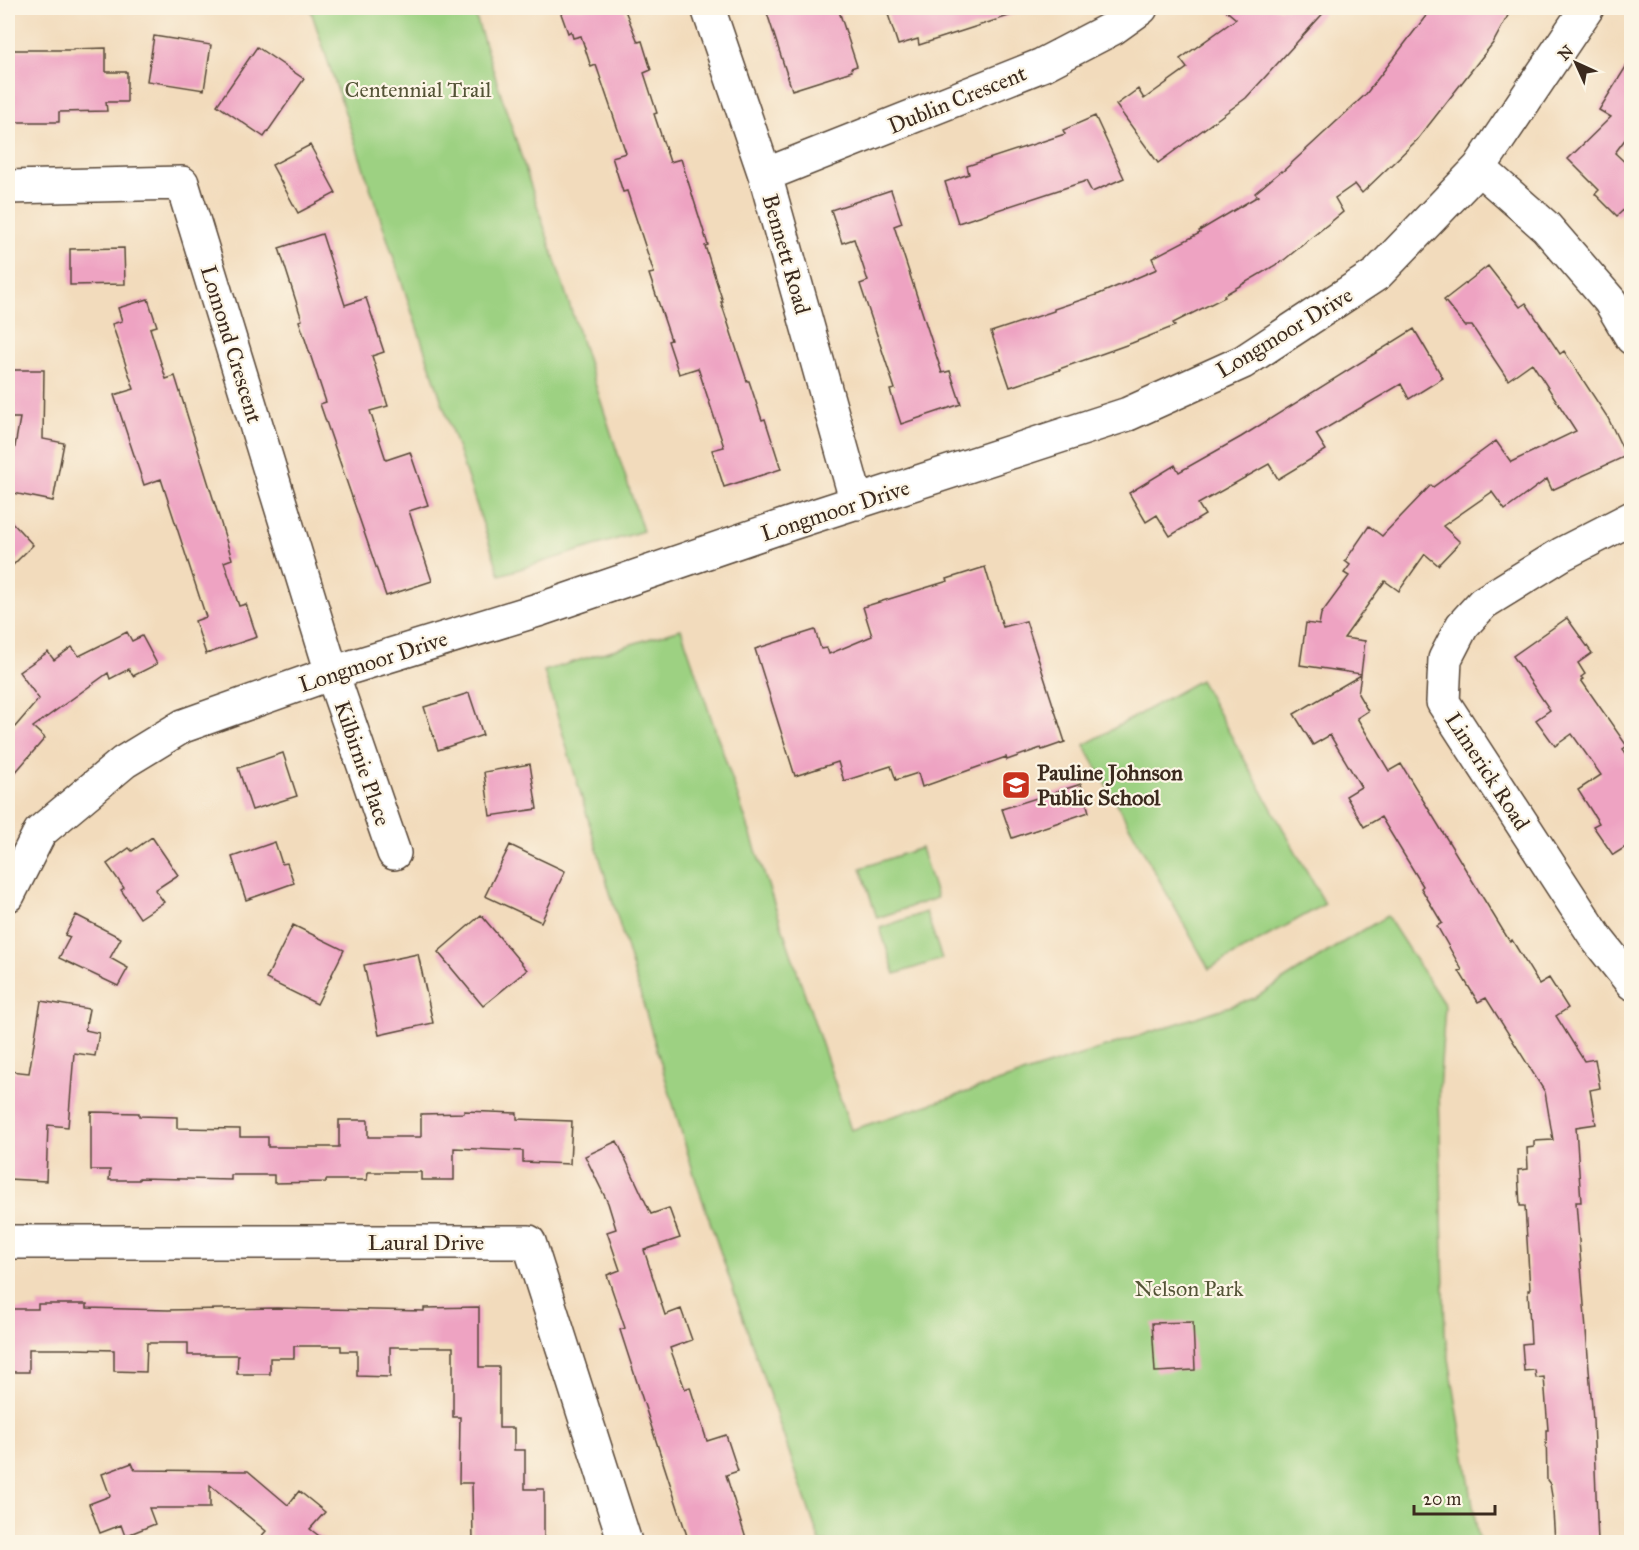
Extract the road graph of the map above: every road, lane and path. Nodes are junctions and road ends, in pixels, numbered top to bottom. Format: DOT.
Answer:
graph roads {
  1 [pos="708,8"];
  2 [pos="1141,8"];
  3 [pos="1587,8"];
  4 [pos="1479,168"];
  5 [pos="765,175"];
  6 [pos="8,187"];
  7 [pos="1632,338"];
  8 [pos="857,503"];
  9 [pos="1632,518"];
  10 [pos="333,673"];
  11 [pos="394,854"];
  12 [pos="8,895"];
  13 [pos="1632,983"];
  14 [pos="8,1242"];
  15 [pos="625,1542"];
  1 -- 5 [label="street, Bennett Road"];
  2 -- 5 [label="street, Dublin Crescent"];
  3 -- 4 [label="street, Longmoor Drive"];
  4 -- 7 [label="street"];
  4 -- 8 [label="street, Longmoor Drive"];
  5 -- 8 [label="street, Bennett Road"];
  6 -- 10 [label="street, Lomond Crescent"];
  8 -- 10 [label="street, Longmoor Drive"];
  9 -- 13 [label="street, Limerick Road"];
  10 -- 11 [label="street, Kilbirnie Place"];
  10 -- 12 [label="street, Longmoor Drive"];
  14 -- 15 [label="street, Laural Drive"];
}
